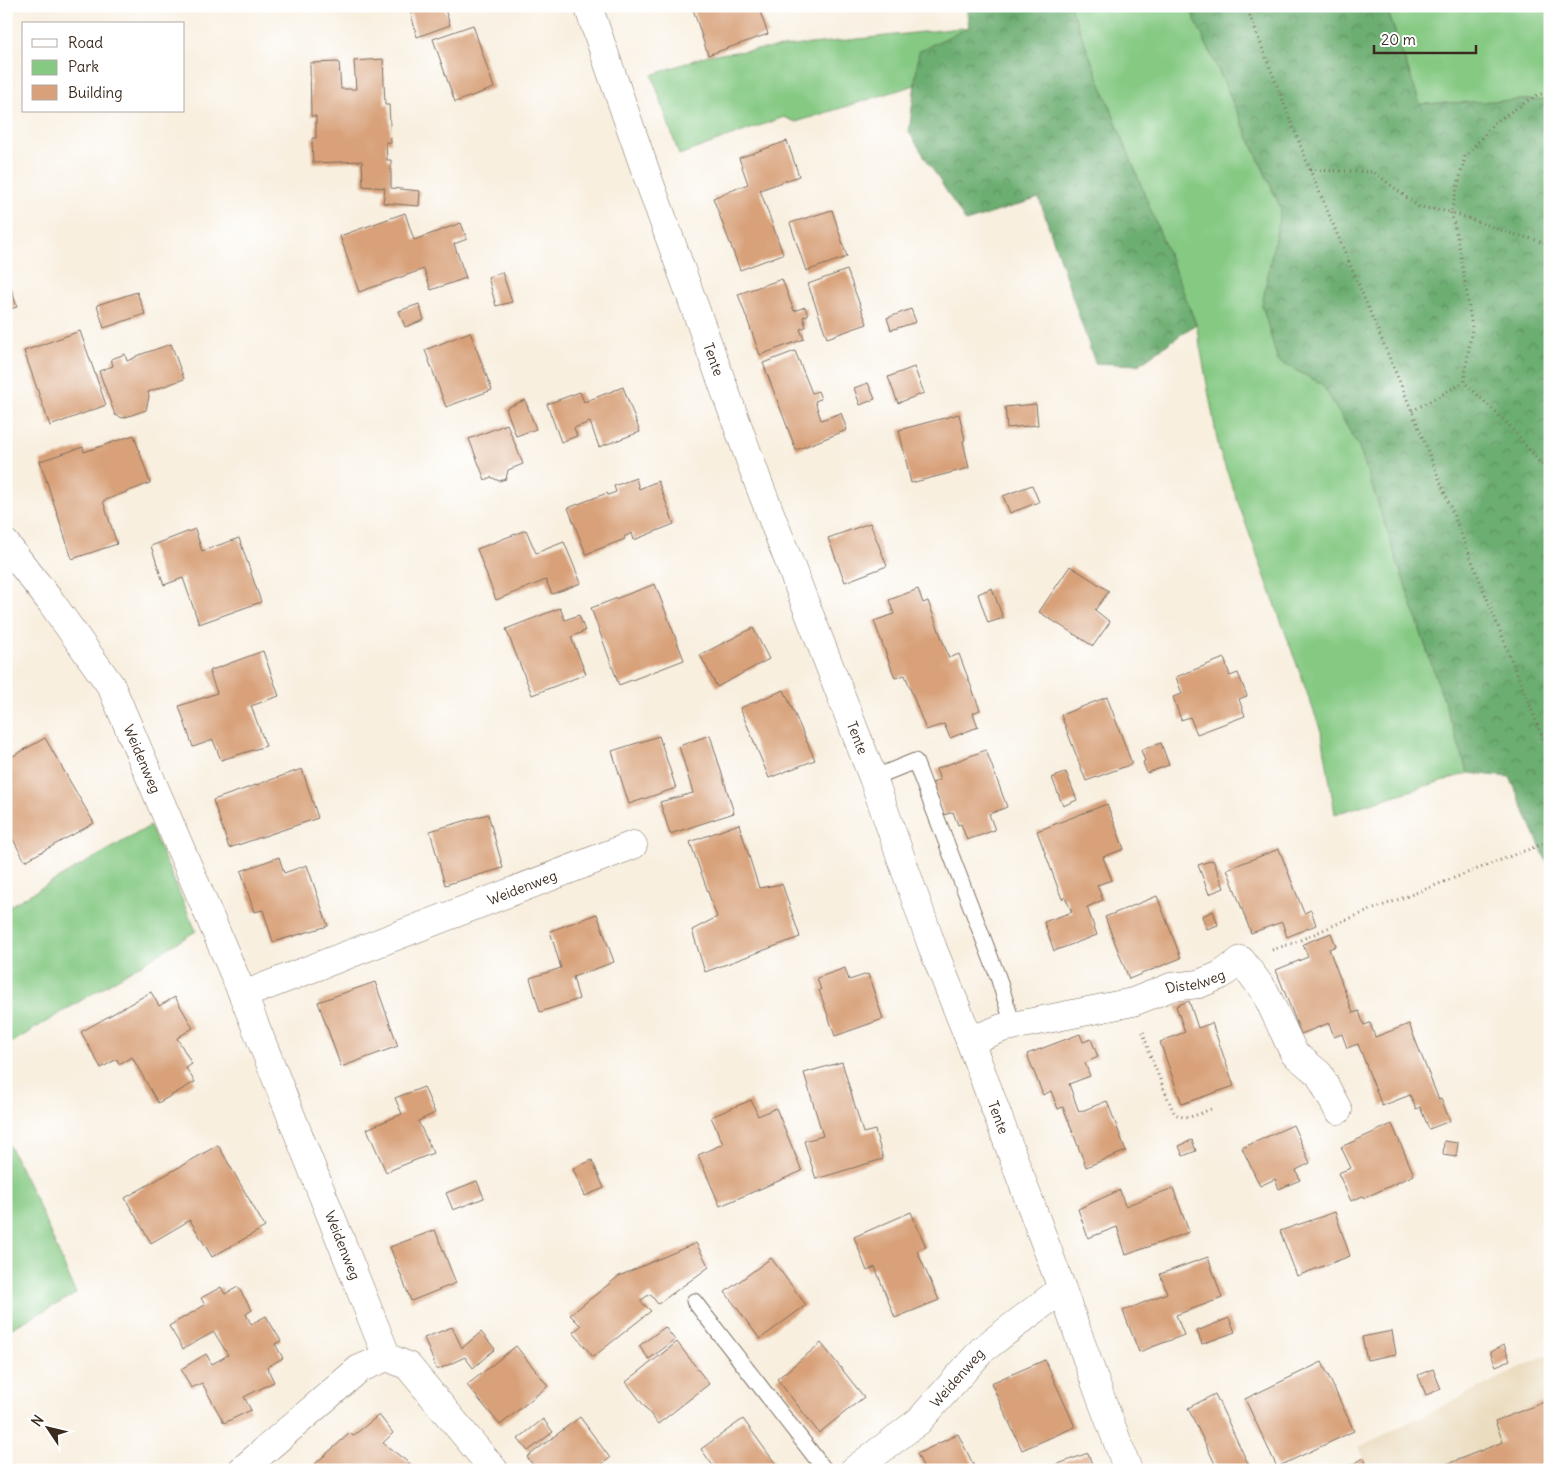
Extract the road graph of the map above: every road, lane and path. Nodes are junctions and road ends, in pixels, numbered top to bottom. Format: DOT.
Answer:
graph roads {
  1 [pos="588,6"];
  2 [pos="1246,6"];
  3 [pos="1550,92"];
  4 [pos="1310,170"];
  5 [pos="1451,212"];
  6 [pos="1550,244"];
  7 [pos="1464,382"];
  8 [pos="1412,411"];
  9 [pos="1550,474"];
  10 [pos="6,544"];
  11 [pos="1550,756"];
  12 [pos="873,778"];
  13 [pos="1550,841"];
  14 [pos="633,845"];
  15 [pos="1241,960"];
  16 [pos="243,995"];
  17 [pos="1133,1002"];
  18 [pos="1013,1025"];
  19 [pos="970,1041"];
  20 [pos="1211,1109"];
  21 [pos="1338,1110"];
  22 [pos="1062,1289"];
  23 [pos="694,1301"];
  24 [pos="387,1357"];
  25 [pos="242,1470"];
  26 [pos="494,1470"];
  27 [pos="825,1470"];
  28 [pos="854,1470"];
  29 [pos="1128,1470"];
  1 -- 12 [label="street, Tente"];
  2 -- 4 [label="path"];
  3 -- 5 [label="path"];
  4 -- 5 [label="path"];
  4 -- 8 [label="path"];
  5 -- 6 [label="path"];
  5 -- 7 [label="path"];
  7 -- 8 [label="path"];
  7 -- 9 [label="path"];
  8 -- 11 [label="path"];
  10 -- 16 [label="street, Weidenweg"];
  12 -- 18 [label="lane"];
  12 -- 19 [label="street, Tente"];
  13 -- 15 [label="path"];
  14 -- 16 [label="street, Weidenweg"];
  15 -- 17 [label="street, Distelweg"];
  15 -- 21 [label="street, Distelweg"];
  16 -- 24 [label="street, Weidenweg"];
  17 -- 18 [label="street, Distelweg"];
  17 -- 20 [label="path"];
  18 -- 19 [label="street, Distelweg"];
  19 -- 22 [label="street, Tente"];
  22 -- 28 [label="street, Weidenweg"];
  22 -- 29 [label="street, Tente"];
  23 -- 27 [label="lane"];
  24 -- 25 [label="street"];
  24 -- 26 [label="street"];
}
